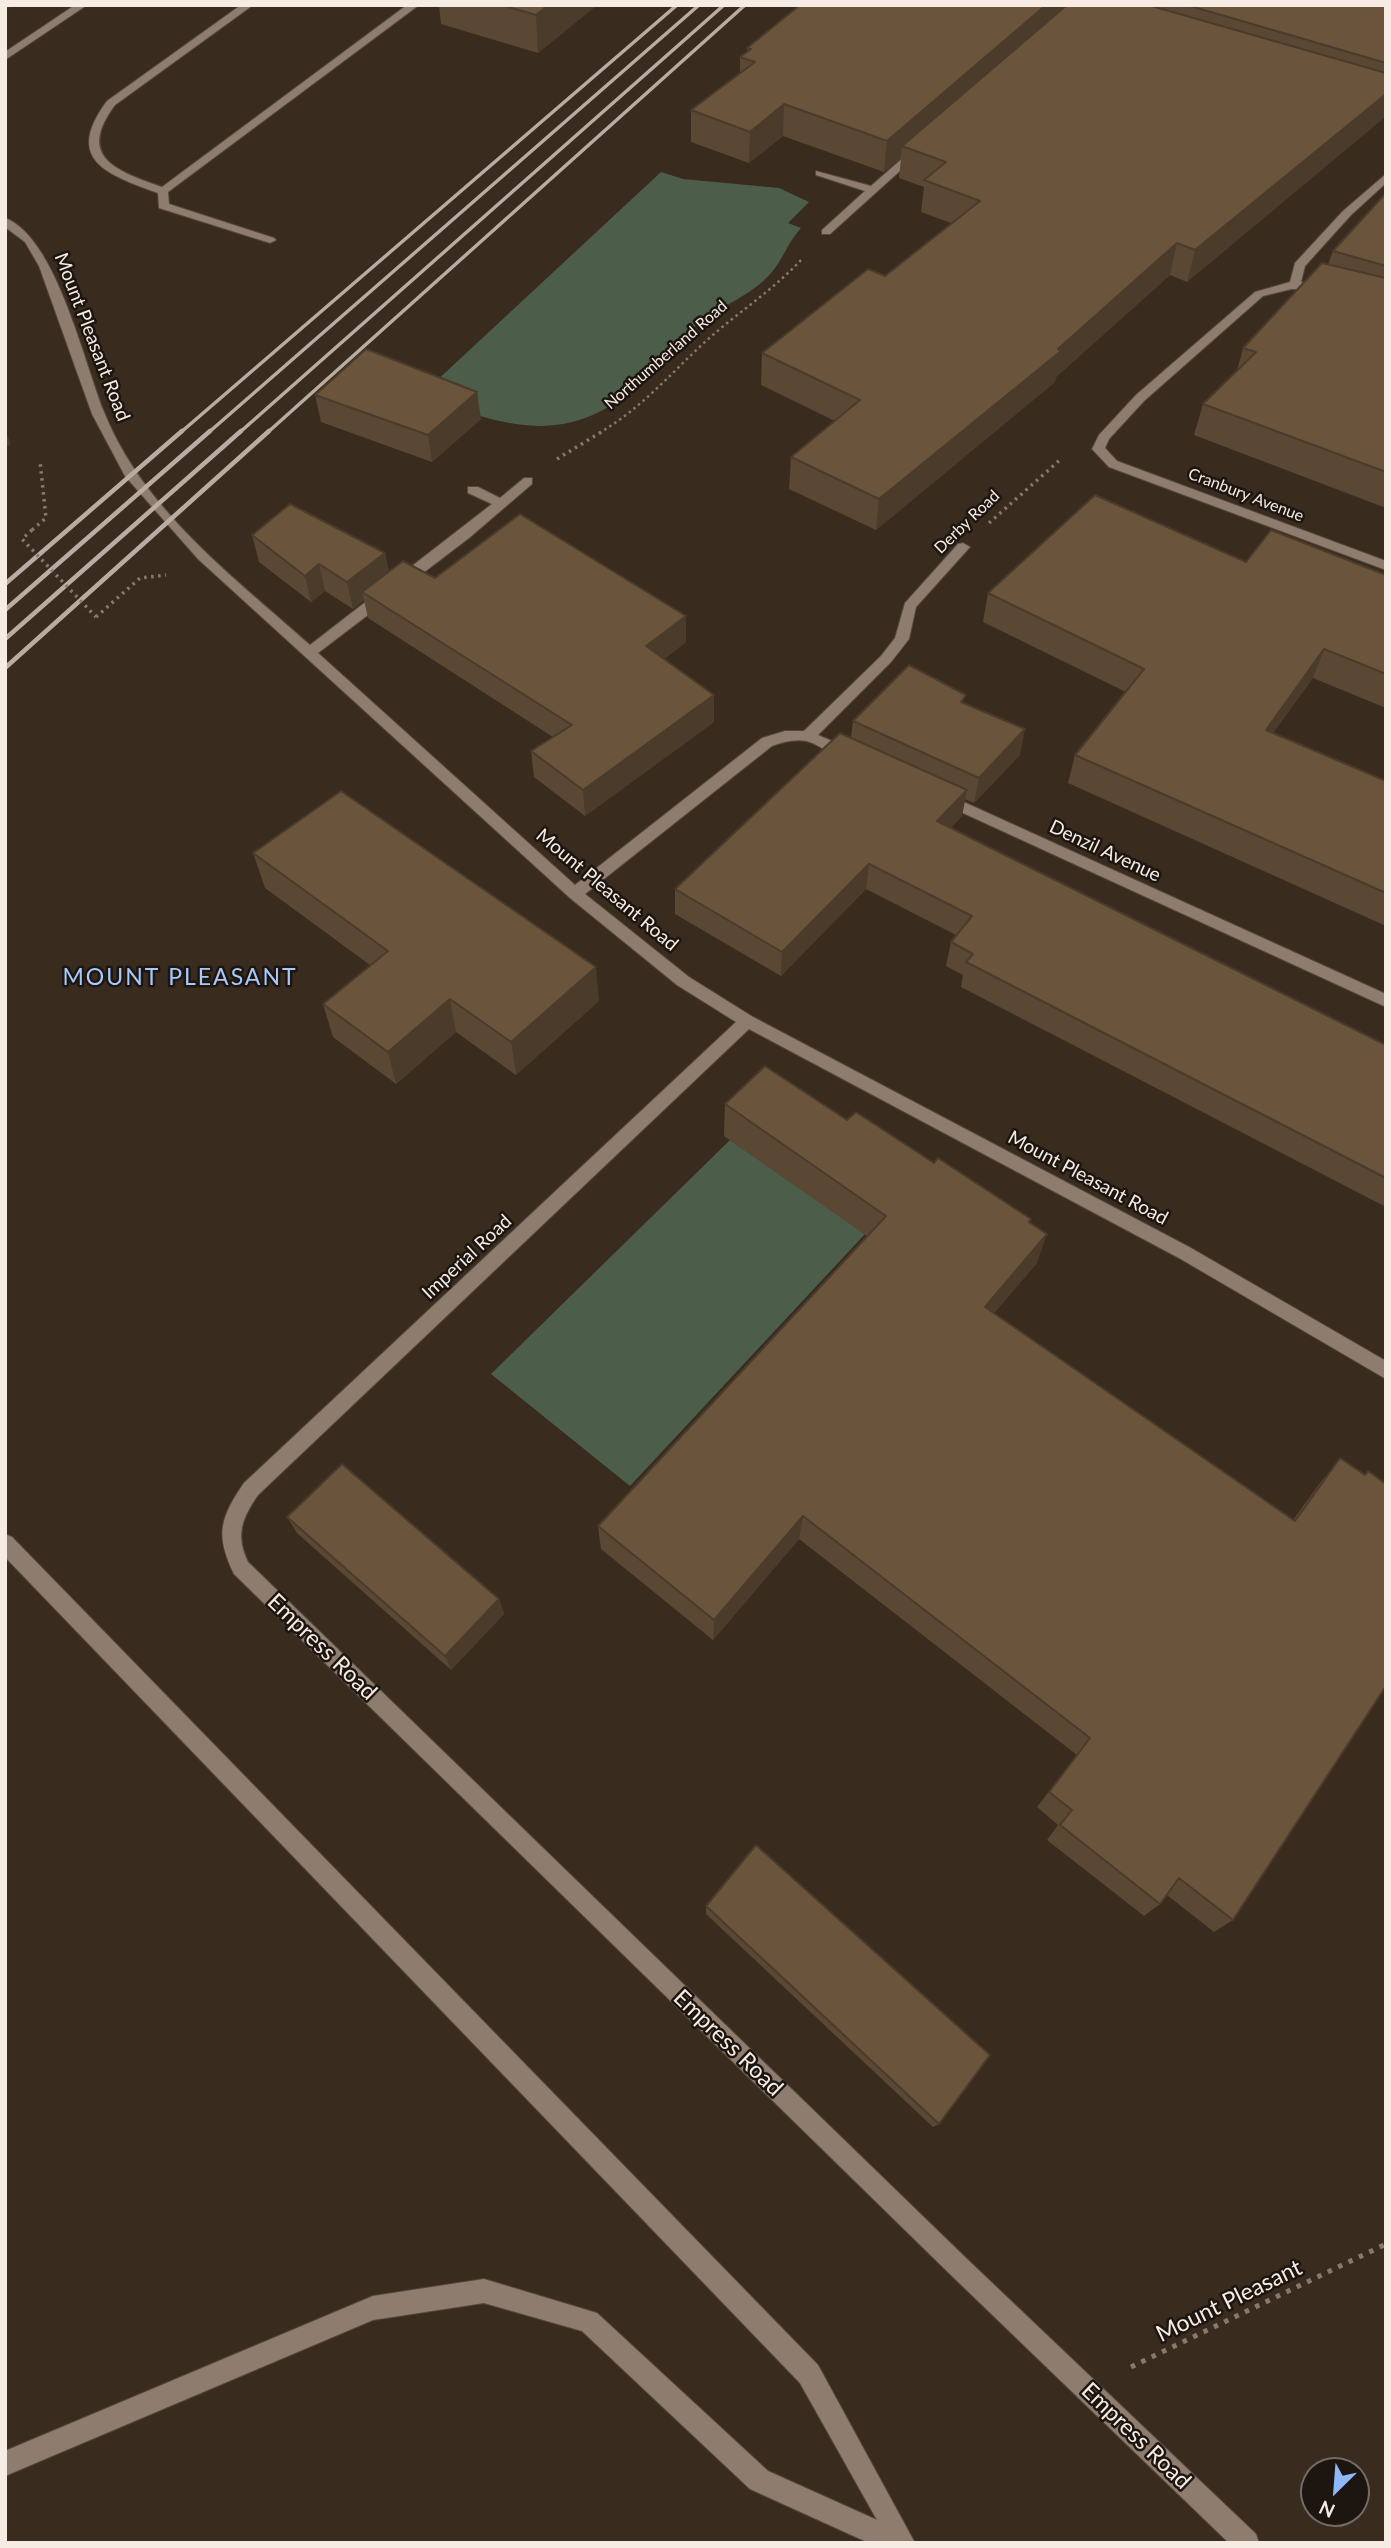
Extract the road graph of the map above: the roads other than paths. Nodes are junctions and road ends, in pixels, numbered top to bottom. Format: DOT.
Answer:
graph roads {
  1 [pos="82,5"];
  2 [pos="248,5"];
  3 [pos="414,5"];
  4 [pos="5,57"];
  5 [pos="930,140"];
  6 [pos="820,173"];
  7 [pos="1386,177"];
  8 [pos="872,190"];
  9 [pos="163,191"];
  10 [pos="5,221"];
  11 [pos="826,232"];
  12 [pos="270,240"];
  13 [pos="1295,284"];
  14 [pos="1340,293"];
  15 [pos="528,481"];
  16 [pos="472,490"];
  17 [pos="500,503"];
  18 [pos="963,547"];
  19 [pos="1386,566"];
  20 [pos="310,652"];
  21 [pos="808,736"];
  22 [pos="858,759"];
  23 [pos="934,793"];
  24 [pos="575,894"];
  25 [pos="1386,1001"];
  26 [pos="747,1021"];
  27 [pos="1386,1371"];
  28 [pos="229,1531"];
  29 [pos="5,1543"];
  30 [pos="5,2464"];
  31 [pos="898,2543"];
  32 [pos="903,2543"];
  33 [pos="1247,2543"];
  1 -- 4 [label="street"];
  2 -- 9 [label="street"];
  3 -- 9 [label="street"];
  5 -- 8 [label="street"];
  6 -- 8 [label="street"];
  7 -- 13 [label="street"];
  8 -- 11 [label="street"];
  9 -- 12 [label="street"];
  10 -- 20 [label="street, Mount Pleasant Road"];
  13 -- 14 [label="street"];
  13 -- 19 [label="street, Cranbury Avenue"];
  15 -- 17 [label="street"];
  16 -- 17 [label="street"];
  17 -- 20 [label="street"];
  18 -- 21 [label="street, Derby Road"];
  20 -- 24 [label="street, Mount Pleasant Road"];
  21 -- 22 [label="street"];
  21 -- 24 [label="street"];
  23 -- 25 [label="street, Denzil Avenue"];
  24 -- 26 [label="street, Mount Pleasant Road"];
  26 -- 27 [label="street, Mount Pleasant Road"];
  26 -- 28 [label="street, Imperial Road"];
  28 -- 33 [label="street, Empress Road"];
  29 -- 32 [label="street"];
  30 -- 31 [label="street"];
}
